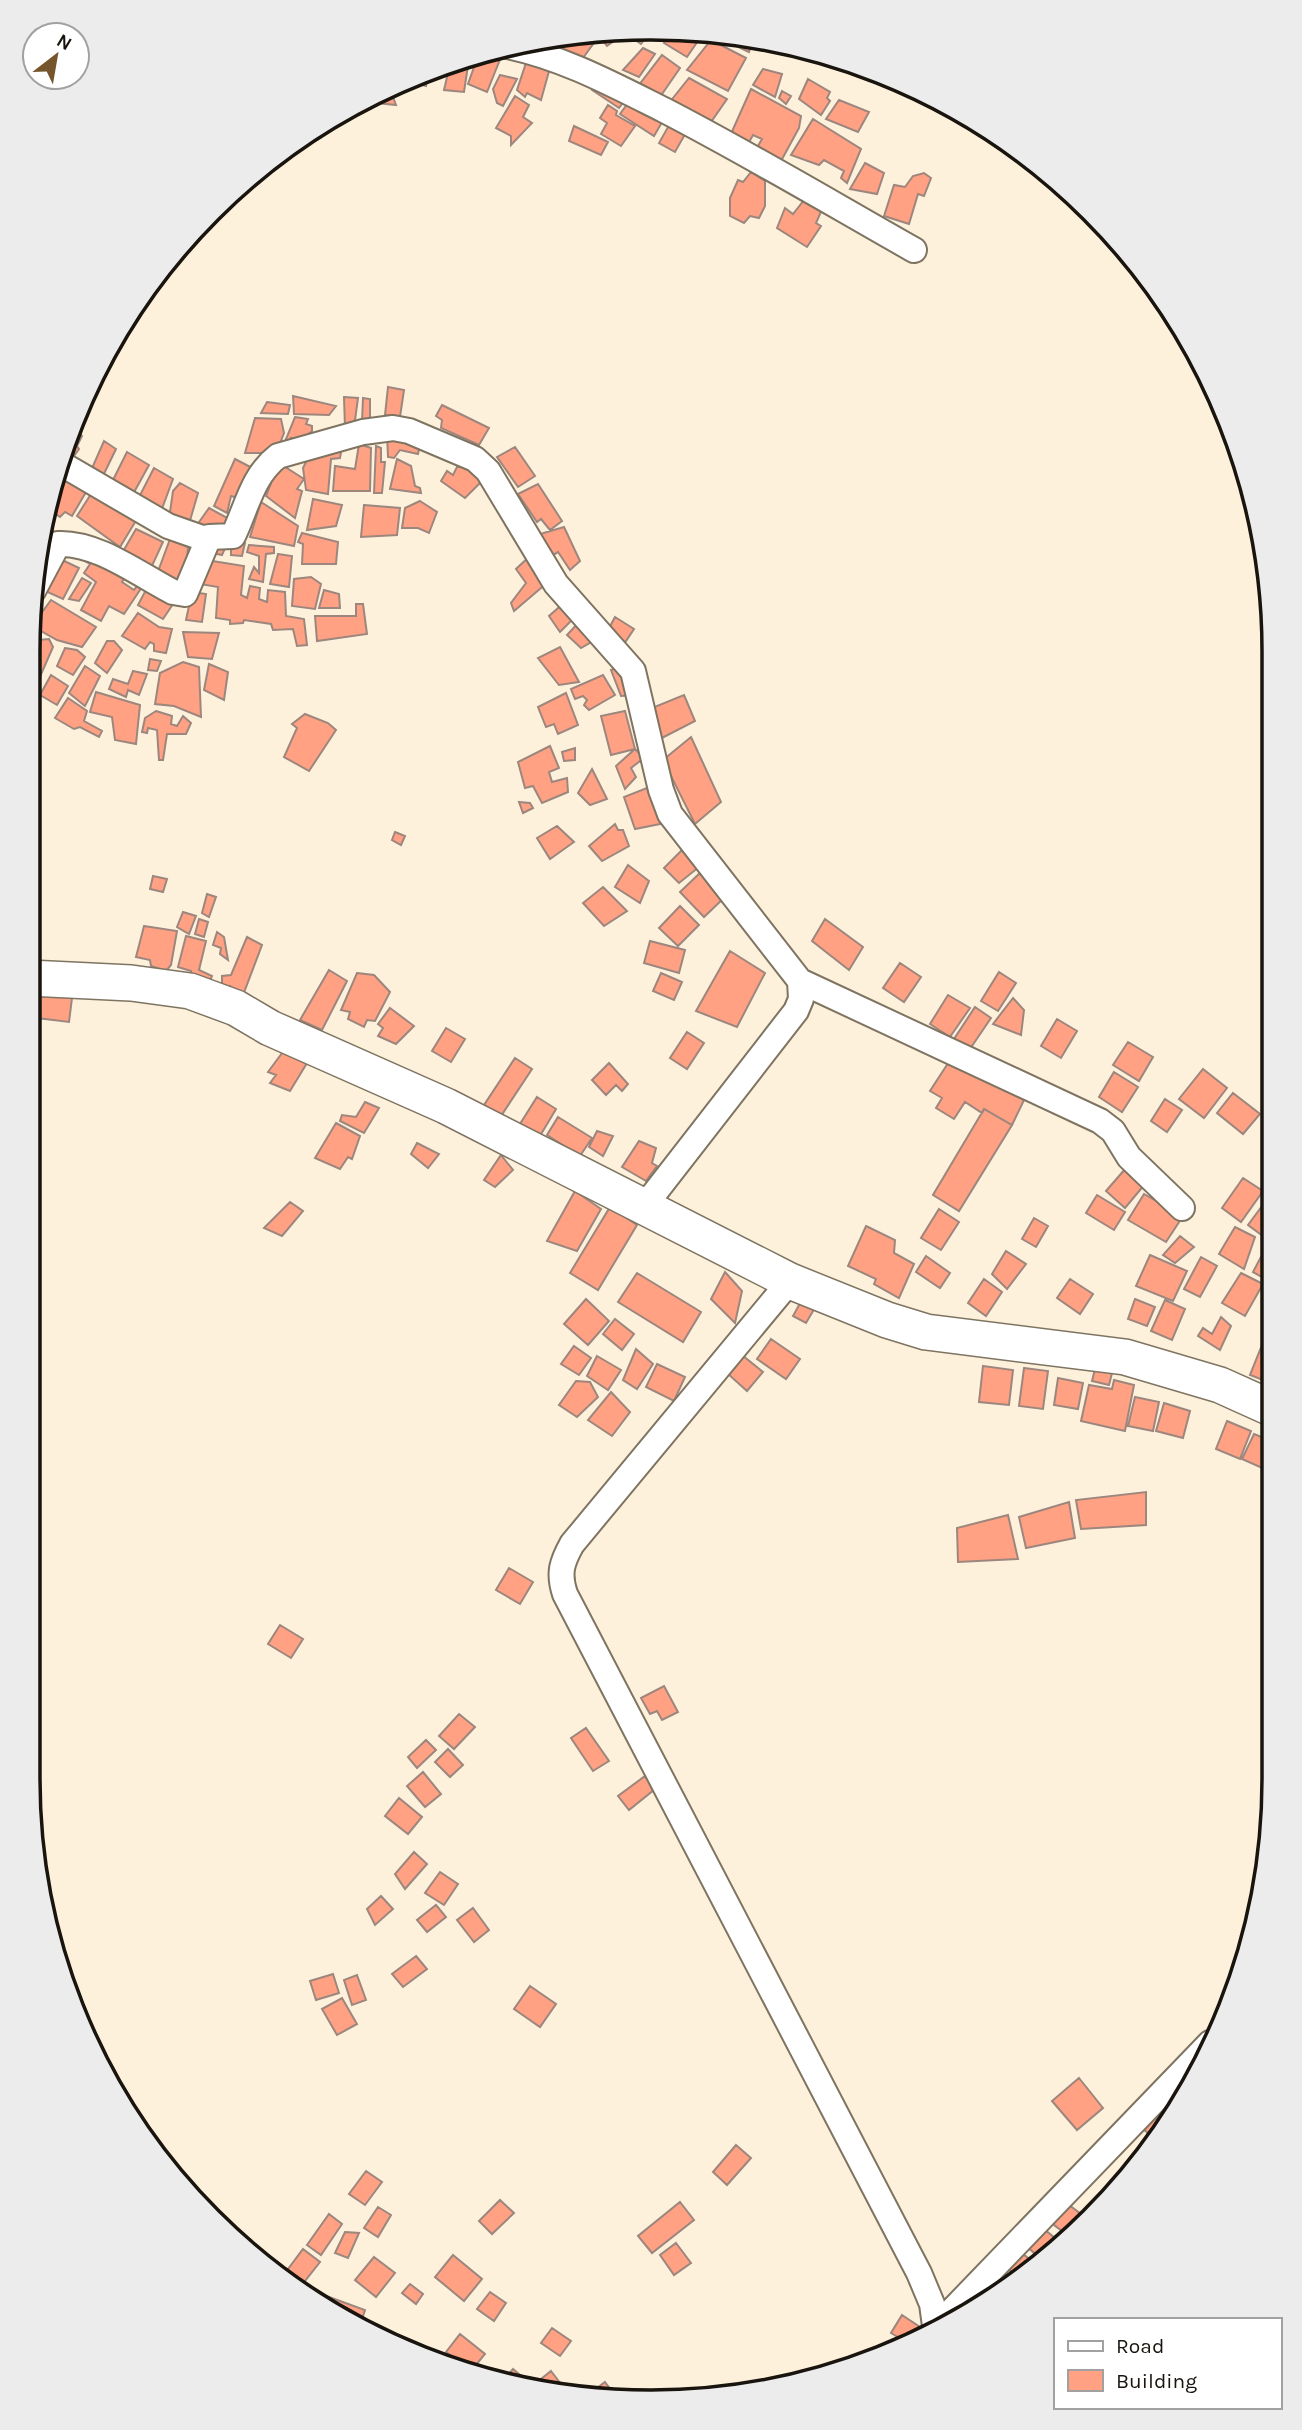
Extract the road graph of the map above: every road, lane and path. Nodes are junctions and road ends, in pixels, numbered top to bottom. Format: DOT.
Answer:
graph roads {
  1 [pos="529,53"];
  2 [pos="914,250"];
  3 [pos="69,468"];
  4 [pos="208,540"];
  5 [pos="46,567"];
  6 [pos="40,979"];
  7 [pos="800,981"];
  8 [pos="643,1208"];
  9 [pos="1182,1208"];
  10 [pos="790,1281"];
  11 [pos="1262,1404"];
  12 [pos="1192,2061"];
  13 [pos="953,2310"];
  14 [pos="934,2320"];
  1 -- 2 [label="street"];
  3 -- 4 [label="street"];
  4 -- 5 [label="street"];
  4 -- 7 [label="street"];
  6 -- 8 [label="street"];
  7 -- 8 [label="street"];
  7 -- 9 [label="street"];
  8 -- 10 [label="street"];
  10 -- 11 [label="street"];
  10 -- 14 [label="street"];
  12 -- 13 [label="street"];
}
